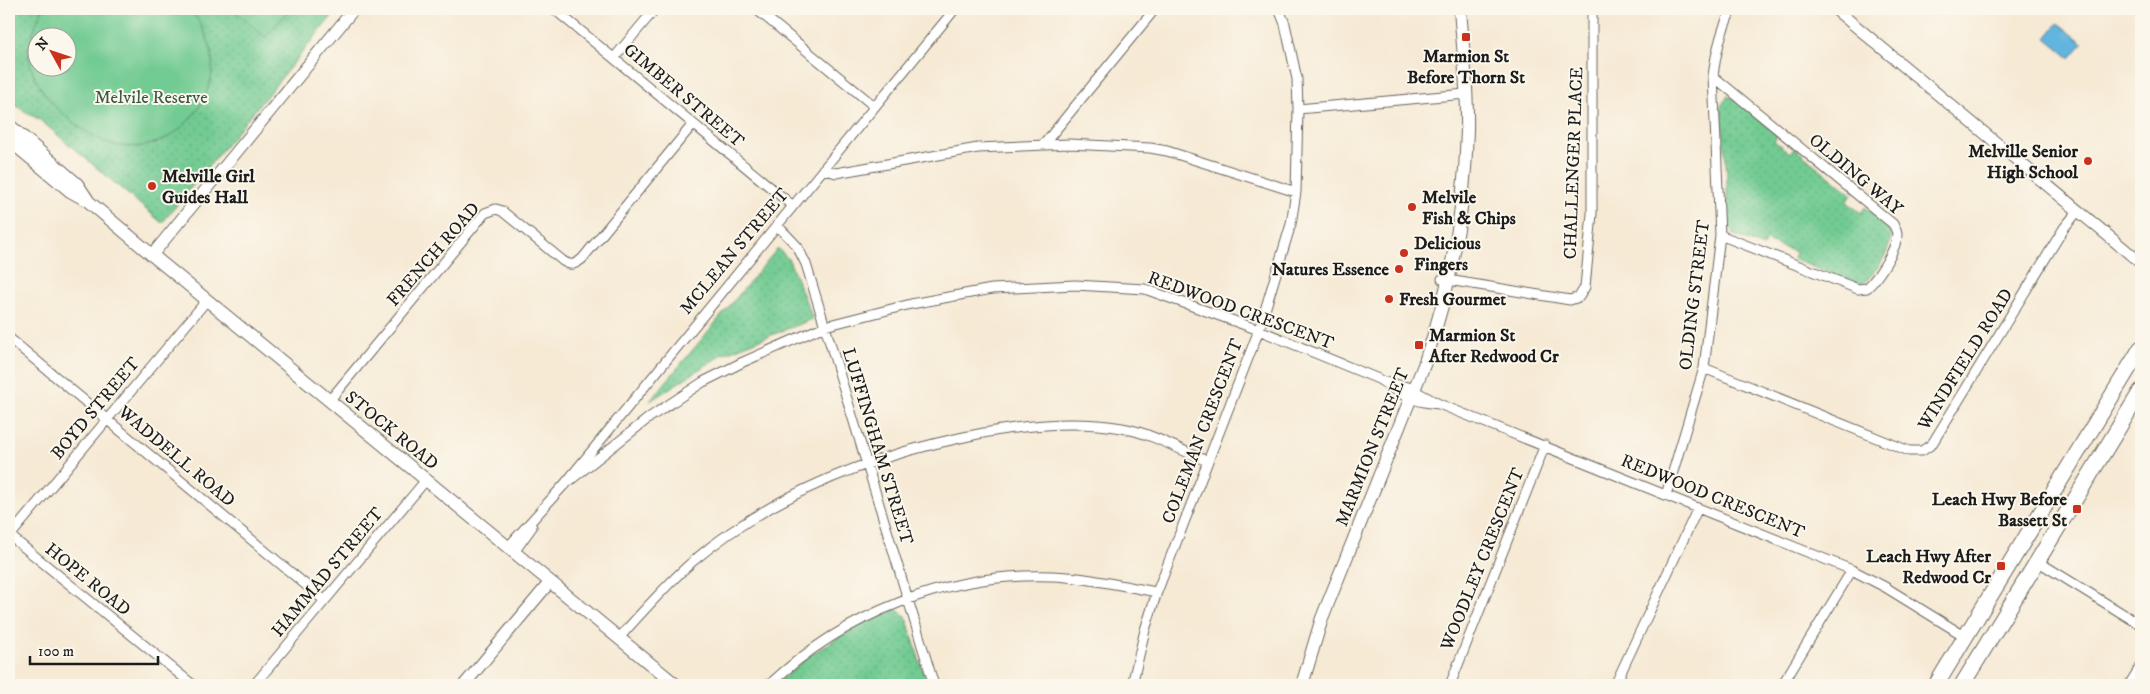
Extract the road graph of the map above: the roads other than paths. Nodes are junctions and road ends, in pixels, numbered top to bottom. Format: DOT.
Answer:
graph roads {
  1 [pos="354,9"];
  2 [pos="554,9"];
  3 [pos="655,9"];
  4 [pos="756,9"];
  5 [pos="955,9"];
  6 [pos="1155,9"];
  7 [pos="1279,9"];
  8 [pos="1453,9"];
  9 [pos="1460,9"];
  10 [pos="1592,9"];
  11 [pos="1732,9"];
  12 [pos="1835,9"];
  13 [pos="614,58"];
  14 [pos="1713,76"];
  15 [pos="1463,95"];
  16 [pos="874,106"];
  17 [pos="1298,108"];
  18 [pos="693,124"];
  19 [pos="9,125"];
  20 [pos="9,140"];
  21 [pos="1044,144"];
  22 [pos="822,169"];
  23 [pos="1296,192"];
  24 [pos="88,201"];
  25 [pos="793,206"];
  26 [pos="2078,211"];
  27 [pos="777,225"];
  28 [pos="1720,235"];
  29 [pos="152,255"];
  30 [pos="2141,263"];
  31 [pos="1445,280"];
  32 [pos="207,300"];
  33 [pos="825,326"];
  34 [pos="1259,330"];
  35 [pos="9,338"];
  36 [pos="2141,348"];
  37 [pos="1704,368"];
  38 [pos="2141,391"];
  39 [pos="1409,392"];
  40 [pos="329,401"];
  41 [pos="107,419"];
  42 [pos="1544,445"];
  43 [pos="1207,461"];
  44 [pos="866,462"];
  45 [pos="426,480"];
  46 [pos="563,486"];
  47 [pos="1666,495"];
  48 [pos="1698,508"];
  49 [pos="9,536"];
  50 [pos="511,549"];
  51 [pos="2037,561"];
  52 [pos="1852,570"];
  53 [pos="550,582"];
  54 [pos="1156,592"];
  55 [pos="907,599"];
  56 [pos="324,600"];
  57 [pos="2141,625"];
  58 [pos="1966,637"];
  59 [pos="618,638"];
  60 [pos="2141,666"];
  61 [pos="673,684"];
  62 [pos="193,685"];
  63 [pos="254,685"];
  64 [pos="464,685"];
  65 [pos="769,685"];
  66 [pos="934,685"];
  67 [pos="1132,685"];
  68 [pos="1296,685"];
  69 [pos="1302,685"];
  70 [pos="1450,685"];
  71 [pos="1615,685"];
  72 [pos="1782,685"];
  73 [pos="1936,685"];
  74 [pos="1962,685"];
  75 [pos="2129,685"];
  1 -- 29 [label="street"];
  2 -- 13 [label="street, GIMBER STREET"];
  3 -- 13 [label="street"];
  4 -- 16 [label="street"];
  5 -- 16 [label="street, MCLEAN STREET"];
  6 -- 21 [label="street"];
  7 -- 17 [label="street, COLEMAN CRESCENT"];
  8 -- 15 [label="main road, MARMION STREET"];
  9 -- 15 [label="main road, MARMION STREET"];
  10 -- 31 [label="street, CHALLENGER PLACE"];
  11 -- 14 [label="street, OLDING STREET"];
  12 -- 26 [label="street"];
  13 -- 18 [label="street, GIMBER STREET"];
  14 -- 28 [label="street, OLDING STREET"];
  14 -- 28 [label="street, OLDING WAY"];
  15 -- 17 [label="street"];
  15 -- 31 [label="main road, MARMION STREET"];
  16 -- 22 [label="street, MCLEAN STREET"];
  17 -- 23 [label="street, COLEMAN CRESCENT"];
  18 -- 25 [label="street, GIMBER STREET"];
  18 -- 40 [label="street, FRENCH ROAD"];
  19 -- 24 [label="main road, STOCK ROAD"];
  20 -- 24 [label="main road, STOCK ROAD"];
  21 -- 22 [label="street"];
  21 -- 23 [label="street"];
  22 -- 25 [label="street, MCLEAN STREET"];
  23 -- 34 [label="street, COLEMAN CRESCENT"];
  24 -- 29 [label="main road, STOCK ROAD"];
  25 -- 27 [label="street, MCLEAN STREET"];
  26 -- 30 [label="street"];
  26 -- 37 [label="street, WINDFIELD ROAD"];
  27 -- 33 [label="street, LUFFINGHAM STREET"];
  27 -- 46 [label="street, MCLEAN STREET"];
  28 -- 37 [label="street, OLDING STREET"];
  29 -- 32 [label="main road, STOCK ROAD"];
  31 -- 39 [label="main road, MARMION STREET"];
  32 -- 40 [label="main road, STOCK ROAD"];
  32 -- 41 [label="street, BOYD STREET"];
  33 -- 34 [label="street, REDWOOD CRESCENT"];
  33 -- 44 [label="street, LUFFINGHAM STREET"];
  33 -- 46 [label="street, REDWOOD CRESCENT"];
  34 -- 39 [label="street, REDWOOD CRESCENT"];
  34 -- 43 [label="street, COLEMAN CRESCENT"];
  35 -- 41 [label="street, WADDELL ROAD"];
  36 -- 58 [label="highway"];
  37 -- 47 [label="street, OLDING STREET"];
  38 -- 51 [label="highway"];
  39 -- 42 [label="street, REDWOOD CRESCENT"];
  39 -- 68 [label="main road, MARMION STREET"];
  39 -- 69 [label="main road, MARMION STREET"];
  40 -- 45 [label="main road, STOCK ROAD"];
  41 -- 49 [label="street, BOYD STREET"];
  41 -- 56 [label="street, WADDELL ROAD"];
  42 -- 47 [label="street, REDWOOD CRESCENT"];
  42 -- 70 [label="street, WOODLEY CRESCENT"];
  43 -- 44 [label="street"];
  43 -- 54 [label="street, COLEMAN CRESCENT"];
  44 -- 55 [label="street, LUFFINGHAM STREET"];
  44 -- 59 [label="street"];
  45 -- 50 [label="main road, STOCK ROAD"];
  45 -- 56 [label="street, HAMMAD STREET"];
  46 -- 50 [label="street, MCLEAN STREET"];
  47 -- 48 [label="street, REDWOOD CRESCENT"];
  48 -- 52 [label="street, REDWOOD CRESCENT"];
  48 -- 71 [label="street"];
  49 -- 62 [label="street, HOPE ROAD"];
  50 -- 53 [label="main road, STOCK ROAD"];
  51 -- 57 [label="street"];
  51 -- 74 [label="highway"];
  52 -- 58 [label="street, REDWOOD CRESCENT"];
  52 -- 72 [label="street"];
  53 -- 59 [label="main road, STOCK ROAD"];
  53 -- 64 [label="street"];
  54 -- 55 [label="street"];
  54 -- 67 [label="street, COLEMAN CRESCENT"];
  55 -- 65 [label="street"];
  55 -- 66 [label="street, LUFFINGHAM STREET"];
  56 -- 63 [label="street, HAMMAD STREET"];
  58 -- 73 [label="highway"];
  59 -- 61 [label="main road, STOCK ROAD"];
  60 -- 75 [label="street"];
}
